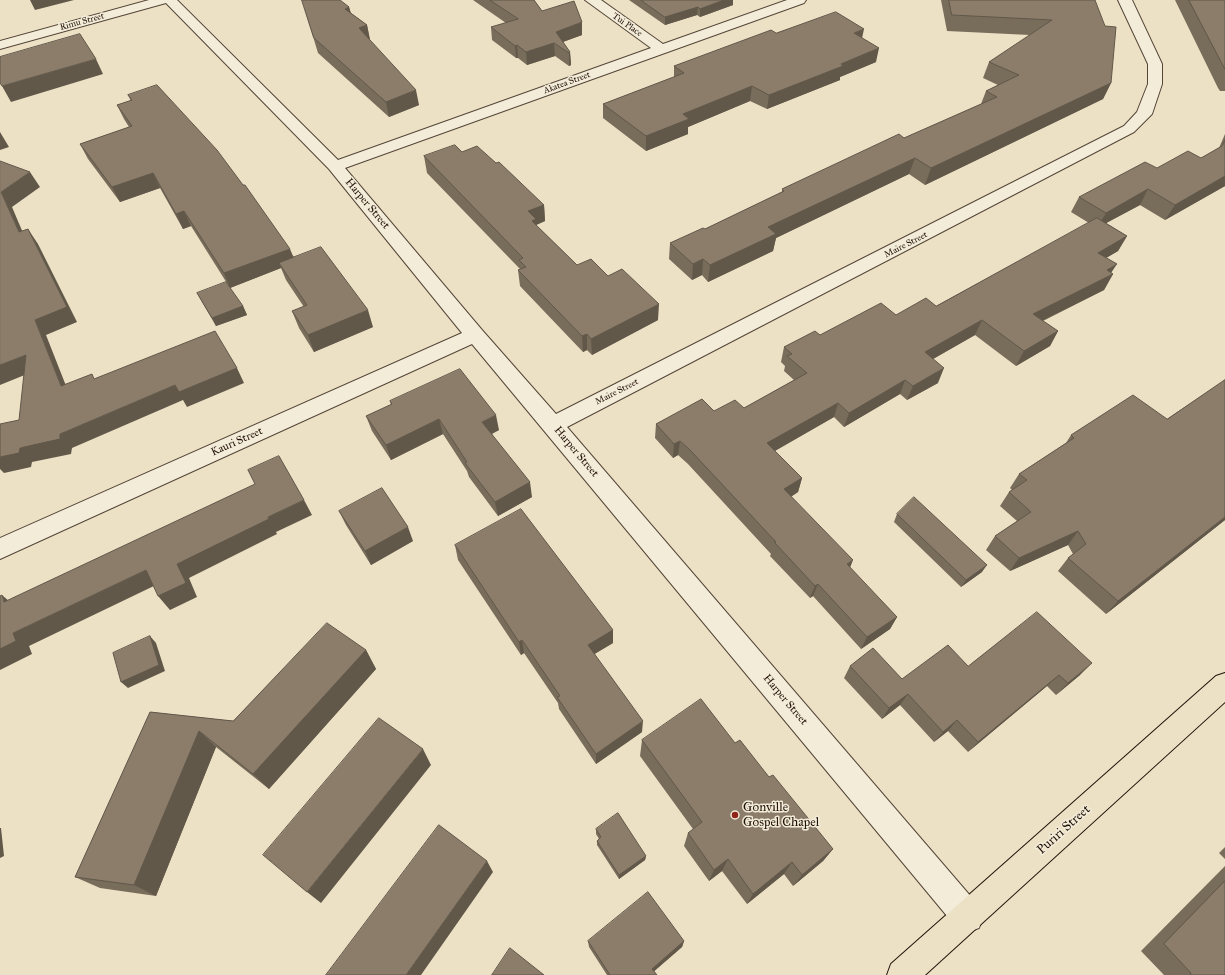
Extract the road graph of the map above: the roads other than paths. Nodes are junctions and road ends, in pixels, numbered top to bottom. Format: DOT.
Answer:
graph roads {
  1 [pos="164,0"];
  2 [pos="170,0"];
  3 [pos="592,0"];
  4 [pos="799,0"];
  5 [pos="1125,0"];
  6 [pos="0,45"];
  7 [pos="662,49"];
  8 [pos="335,166"];
  9 [pos="475,335"];
  10 [pos="553,425"];
  11 [pos="0,549"];
  12 [pos="1225,685"];
  13 [pos="968,917"];
  14 [pos="902,975"];
  1 -- 6 [label="street, Rimu Street"];
  2 -- 8 [label="street, Harper Street"];
  3 -- 7 [label="street, Tui Place"];
  4 -- 7 [label="street, Akatea Street"];
  5 -- 10 [label="street, Maire Street"];
  7 -- 8 [label="street, Akatea Street"];
  8 -- 9 [label="street, Harper Street"];
  9 -- 10 [label="street, Harper Street"];
  9 -- 11 [label="street, Kauri Street"];
  10 -- 13 [label="street, Harper Street"];
  12 -- 13 [label="main road, Puriri Street"];
  13 -- 14 [label="main road, Puriri Street"];
}
